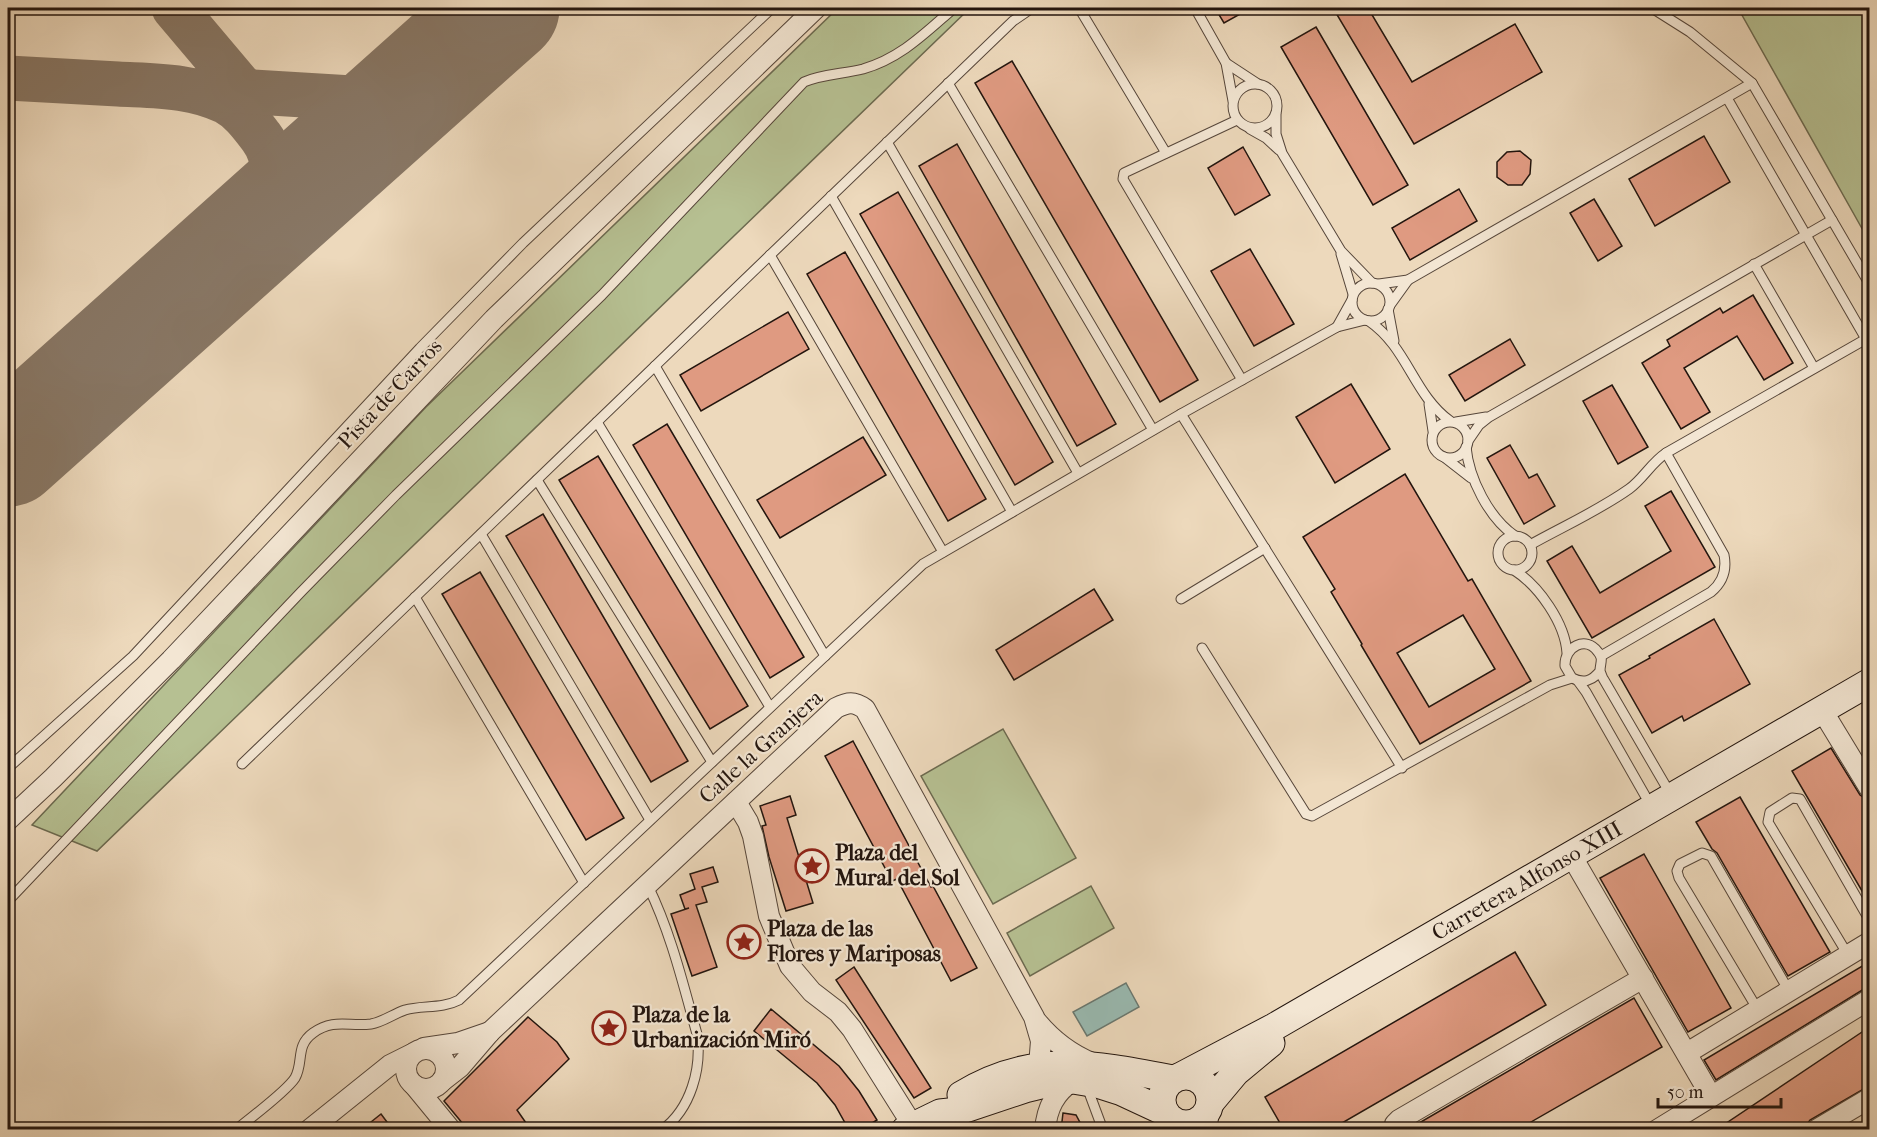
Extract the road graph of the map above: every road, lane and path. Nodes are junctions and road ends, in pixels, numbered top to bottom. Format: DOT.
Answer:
graph roads {
  1 [pos="772,8"];
  2 [pos="816,8"];
  3 [pos="954,8"];
  4 [pos="1032,8"];
  5 [pos="1079,8"];
  6 [pos="1195,8"];
  7 [pos="1652,8"];
  8 [pos="1226,63"];
  9 [pos="948,83"];
  10 [pos="1752,83"];
  11 [pos="1258,84"];
  12 [pos="1727,98"];
  13 [pos="1233,101"];
  14 [pos="1276,113"];
  15 [pos="1237,120"];
  16 [pos="1248,128"];
  17 [pos="887,142"];
  18 [pos="1166,153"];
  19 [pos="1282,153"];
  20 [pos="831,196"];
  21 [pos="1832,220"];
  22 [pos="1806,235"];
  23 [pos="1341,251"];
  24 [pos="770,255"];
  25 [pos="1754,264"];
  26 [pos="1408,280"];
  27 [pos="1375,284"];
  28 [pos="1869,285"];
  29 [pos="1352,297"];
  30 [pos="1389,308"];
  31 [pos="1367,321"];
  32 [pos="1337,327"];
  33 [pos="1868,342"];
  34 [pos="1396,346"];
  35 [pos="655,366"];
  36 [pos="1814,368"];
  37 [pos="1242,380"];
  38 [pos="1429,401"];
  39 [pos="1181,414"];
  40 [pos="1489,417"];
  41 [pos="597,422"];
  42 [pos="1452,422"];
  43 [pos="1153,430"];
  44 [pos="1433,431"];
  45 [pos="1467,444"];
  46 [pos="1666,453"];
  47 [pos="1444,457"];
  48 [pos="1078,473"];
  49 [pos="1472,479"];
  50 [pos="537,480"];
  51 [pos="1012,512"];
  52 [pos="1499,522"];
  53 [pos="481,534"];
  54 [pos="1515,536"];
  55 [pos="1502,542"];
  56 [pos="1530,545"];
  57 [pos="1265,548"];
  58 [pos="943,552"];
  59 [pos="1530,560"];
  60 [pos="1514,570"];
  61 [pos="1535,586"];
  62 [pos="415,597"];
  63 [pos="1181,599"];
  64 [pos="1563,631"];
  65 [pos="1581,644"];
  66 [pos="1202,648"];
  67 [pos="1567,653"];
  68 [pos="825,656"];
  69 [pos="1601,656"];
  70 [pos="1565,666"];
  71 [pos="1600,671"];
  72 [pos="1575,679"];
  73 [pos="1869,682"];
  74 [pos="1550,685"];
  75 [pos="1869,692"];
  76 [pos="1869,701"];
  77 [pos="770,707"];
  78 [pos="1828,713"];
  79 [pos="712,762"];
  80 [pos="242,764"];
  81 [pos="8,768"];
  82 [pos="1402,768"];
  83 [pos="1869,789"];
  84 [pos="736,802"];
  85 [pos="1662,802"];
  86 [pos="8,820"];
  87 [pos="650,820"];
  88 [pos="1574,860"];
  89 [pos="584,883"];
  90 [pos="648,886"];
  91 [pos="8,901"];
  92 [pos="1869,921"];
  93 [pos="1869,942"];
  94 [pos="1848,955"];
  95 [pos="1643,978"];
  96 [pos="1789,991"];
  97 [pos="1868,1002"];
  98 [pos="1758,1010"];
  99 [pos="1034,1017"];
  100 [pos="490,1032"];
  101 [pos="418,1051"];
  102 [pos="1687,1053"];
  103 [pos="1039,1066"];
  104 [pos="381,1074"];
  105 [pos="1085,1076"];
  106 [pos="1177,1078"];
  107 [pos="410,1081"];
  108 [pos="440,1083"];
  109 [pos="1711,1096"];
  110 [pos="1869,1098"];
  111 [pos="435,1111"];
  112 [pos="940,1113"];
  113 [pos="1208,1114"];
  114 [pos="1172,1120"];
  115 [pos="1685,1122"];
  116 [pos="1395,1127"];
  117 [pos="909,1128"];
  118 [pos="236,1130"];
  119 [pos="309,1130"];
  120 [pos="451,1130"];
  121 [pos="662,1130"];
  122 [pos="1045,1130"];
  123 [pos="1103,1130"];
  124 [pos="1657,1130"];
  125 [pos="1816,1130"];
  1 -- 81 [label="lane"];
  2 -- 86 [label="street, Pista de Carros"];
  3 -- 91 [label="lane"];
  4 -- 9 [label="lane"];
  5 -- 18 [label="lane"];
  6 -- 8 [label="lane"];
  7 -- 10 [label="lane"];
  8 -- 11 [label="lane"];
  8 -- 13 [label="lane"];
  9 -- 17 [label="lane"];
  9 -- 43 [label="lane"];
  10 -- 12 [label="lane"];
  10 -- 21 [label="lane"];
  11 -- 13 [label="lane"];
  11 -- 14 [label="lane"];
  12 -- 22 [label="lane"];
  12 -- 26 [label="lane"];
  13 -- 15 [label="lane"];
  14 -- 16 [label="lane"];
  14 -- 19 [label="lane"];
  15 -- 16 [label="lane"];
  15 -- 18 [label="lane"];
  16 -- 19 [label="lane"];
  17 -- 20 [label="lane"];
  17 -- 48 [label="lane"];
  18 -- 37 [label="lane"];
  19 -- 23 [label="lane"];
  20 -- 24 [label="lane"];
  20 -- 51 [label="lane"];
  21 -- 22 [label="lane"];
  21 -- 28 [label="lane"];
  22 -- 25 [label="lane"];
  22 -- 33 [label="lane"];
  23 -- 27 [label="lane"];
  23 -- 29 [label="lane"];
  24 -- 35 [label="lane"];
  24 -- 58 [label="lane"];
  25 -- 36 [label="lane"];
  25 -- 40 [label="lane"];
  26 -- 27 [label="lane"];
  26 -- 30 [label="lane"];
  27 -- 29 [label="lane"];
  27 -- 30 [label="lane"];
  29 -- 31 [label="lane"];
  29 -- 32 [label="lane"];
  30 -- 31 [label="lane"];
  30 -- 34 [label="lane"];
  31 -- 32 [label="lane"];
  31 -- 34 [label="lane"];
  32 -- 37 [label="lane"];
  33 -- 36 [label="lane"];
  34 -- 38 [label="lane"];
  35 -- 41 [label="lane"];
  35 -- 68 [label="lane"];
  36 -- 46 [label="lane"];
  37 -- 39 [label="lane"];
  38 -- 42 [label="lane"];
  38 -- 44 [label="lane"];
  39 -- 43 [label="lane"];
  39 -- 57 [label="lane"];
  40 -- 42 [label="lane"];
  40 -- 45 [label="lane"];
  41 -- 50 [label="lane"];
  41 -- 77 [label="lane"];
  42 -- 44 [label="lane"];
  42 -- 45 [label="lane"];
  43 -- 48 [label="lane"];
  44 -- 47 [label="lane"];
  45 -- 47 [label="lane"];
  45 -- 49 [label="lane"];
  46 -- 56 [label="lane"];
  46 -- 69 [label="lane"];
  47 -- 49 [label="lane"];
  48 -- 51 [label="lane"];
  49 -- 52 [label="lane"];
  50 -- 53 [label="lane"];
  50 -- 79 [label="lane"];
  51 -- 58 [label="lane"];
  52 -- 54 [label="lane"];
  52 -- 55 [label="lane"];
  53 -- 62 [label="lane"];
  53 -- 87 [label="lane"];
  54 -- 55 [label="lane"];
  54 -- 56 [label="lane"];
  55 -- 60 [label="lane"];
  56 -- 59 [label="lane"];
  57 -- 63 [label="lane"];
  57 -- 82 [label="lane"];
  58 -- 68 [label="lane"];
  59 -- 60 [label="lane"];
  59 -- 61 [label="lane"];
  60 -- 61 [label="lane"];
  61 -- 64 [label="lane"];
  62 -- 80 [label="lane"];
  62 -- 89 [label="lane"];
  64 -- 65 [label="lane"];
  64 -- 67 [label="lane"];
  65 -- 67 [label="lane"];
  65 -- 69 [label="lane"];
  66 -- 82 [label="lane"];
  67 -- 70 [label="lane"];
  68 -- 77 [label="lane"];
  69 -- 71 [label="lane"];
  70 -- 72 [label="lane"];
  70 -- 74 [label="lane"];
  71 -- 72 [label="lane"];
  71 -- 85 [label="lane"];
  72 -- 74 [label="lane"];
  72 -- 85 [label="lane"];
  73 -- 78 [label="street, Carretera Alfonso XIII"];
  74 -- 82 [label="lane"];
  75 -- 78 [label="street"];
  76 -- 78 [label="street, Carretera Alfonso XIII"];
  77 -- 79 [label="lane"];
  78 -- 83 [label="street"];
  78 -- 85 [label="street, Carretera Alfonso XIII"];
  78 -- 88 [label="street, Carretera Alfonso XIII"];
  79 -- 87 [label="lane"];
  84 -- 90 [label="street, Calle la Granjera"];
  84 -- 99 [label="street, Calle la Granjera"];
  84 -- 117 [label="street"];
  85 -- 88 [label="street, Carretera Alfonso XIII"];
  87 -- 89 [label="lane"];
  88 -- 95 [label="street"];
  88 -- 106 [label="street, Carretera Alfonso XIII"];
  88 -- 113 [label="street, Carretera Alfonso XIII"];
  89 -- 118 [label="lane"];
  90 -- 100 [label="street, Calle la Granjera"];
  90 -- 121 [label="lane"];
  92 -- 94 [label="lane"];
  93 -- 94 [label="street"];
  94 -- 96 [label="street"];
  95 -- 102 [label="street"];
  95 -- 116 [label="street"];
  96 -- 98 [label="street"];
  96 -- 98 [label="lane"];
  97 -- 109 [label="street"];
  98 -- 102 [label="street"];
  99 -- 103 [label="street, Calle la Granjera"];
  99 -- 105 [label="street, Calle la Granjera"];
  100 -- 101 [label="street, Calle la Granjera"];
  100 -- 108 [label="street, Calle la Granjera"];
  101 -- 104 [label="street"];
  101 -- 107 [label="street"];
  101 -- 108 [label="street"];
  102 -- 109 [label="street"];
  103 -- 105 [label="street"];
  103 -- 112 [label="street"];
  104 -- 107 [label="street"];
  104 -- 119 [label="street"];
  105 -- 106 [label="street"];
  105 -- 112 [label="street"];
  105 -- 114 [label="street"];
  105 -- 122 [label="street"];
  105 -- 123 [label="lane"];
  106 -- 113 [label="street"];
  106 -- 114 [label="street"];
  107 -- 108 [label="street"];
  107 -- 111 [label="street"];
  108 -- 111 [label="street"];
  109 -- 115 [label="street"];
  110 -- 125 [label="street"];
  111 -- 120 [label="street"];
  112 -- 117 [label="street"];
  113 -- 114 [label="street"];
  115 -- 124 [label="street"];
}
